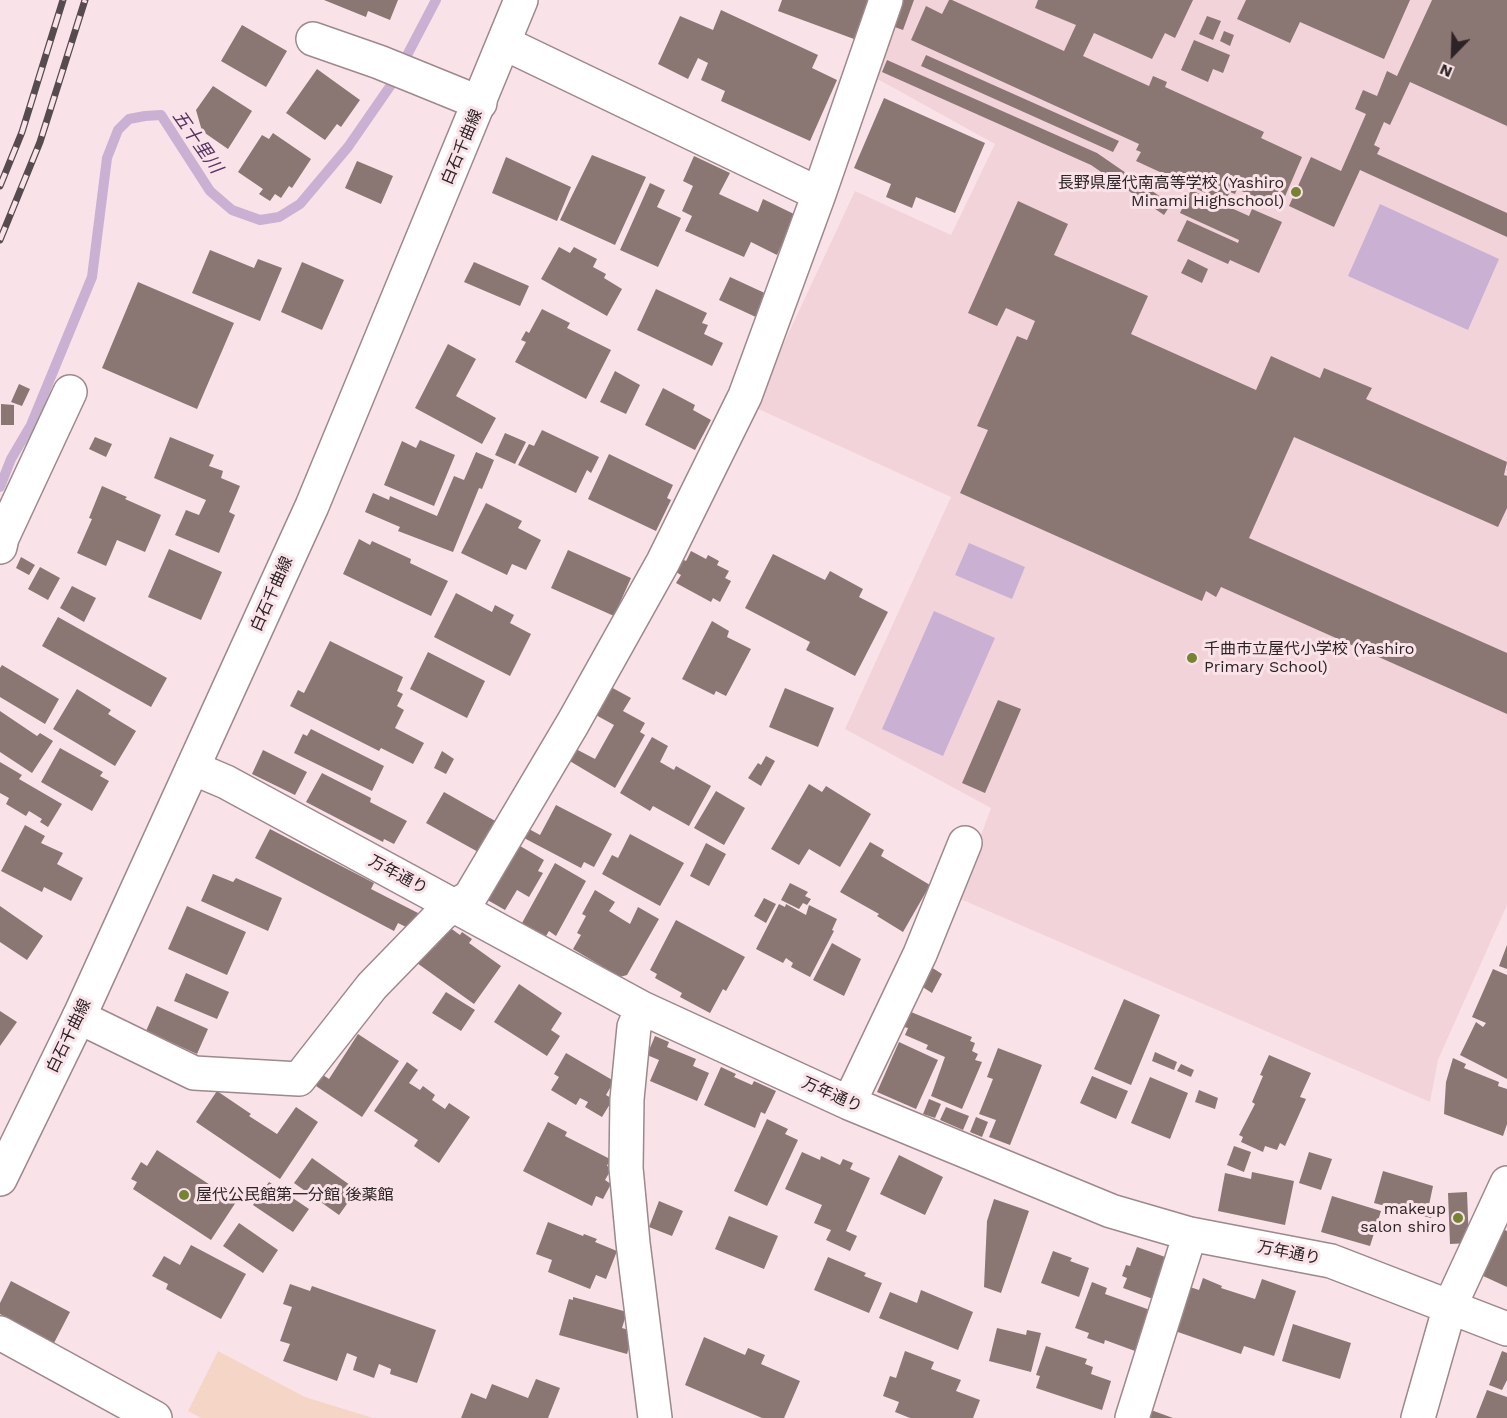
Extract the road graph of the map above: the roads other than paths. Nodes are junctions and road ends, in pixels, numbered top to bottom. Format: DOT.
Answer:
graph roads {
  1 [pos="521,0"];
  2 [pos="886,0"];
  3 [pos="313,39"];
  4 [pos="504,44"];
  5 [pos="480,103"];
  6 [pos="819,194"];
  7 [pos="70,392"];
  8 [pos="0,547"];
  9 [pos="193,768"];
  10 [pos="965,843"];
  11 [pos="456,906"];
  12 [pos="642,1008"];
  13 [pos="79,1017"];
  14 [pos="849,1103"];
  15 [pos="0,1179"];
  16 [pos="1507,1183"];
  17 [pos="1190,1234"];
  18 [pos="1450,1306"];
  19 [pos="1507,1329"];
  20 [pos="0,1333"];
  21 [pos="155,1418"];
  22 [pos="655,1418"];
  23 [pos="1132,1418"];
  24 [pos="1418,1418"];
  1 -- 4 [label="street, 白石千曲線"];
  2 -- 6 [label="street"];
  3 -- 5 [label="street"];
  4 -- 5 [label="street, 白石千曲線"];
  4 -- 6 [label="street"];
  5 -- 9 [label="street, 白石千曲線"];
  6 -- 11 [label="street"];
  7 -- 8 [label="street"];
  9 -- 11 [label="street, 万年通り"];
  9 -- 13 [label="street, 白石千曲線"];
  10 -- 14 [label="street"];
  11 -- 12 [label="street, 万年通り"];
  11 -- 13 [label="street"];
  12 -- 14 [label="street, 万年通り"];
  12 -- 22 [label="street"];
  13 -- 15 [label="street, 白石千曲線"];
  14 -- 17 [label="street, 万年通り"];
  16 -- 18 [label="street"];
  17 -- 18 [label="street, 万年通り"];
  17 -- 23 [label="street"];
  18 -- 19 [label="street, 万年通り"];
  18 -- 24 [label="street"];
  20 -- 21 [label="street"];
}
